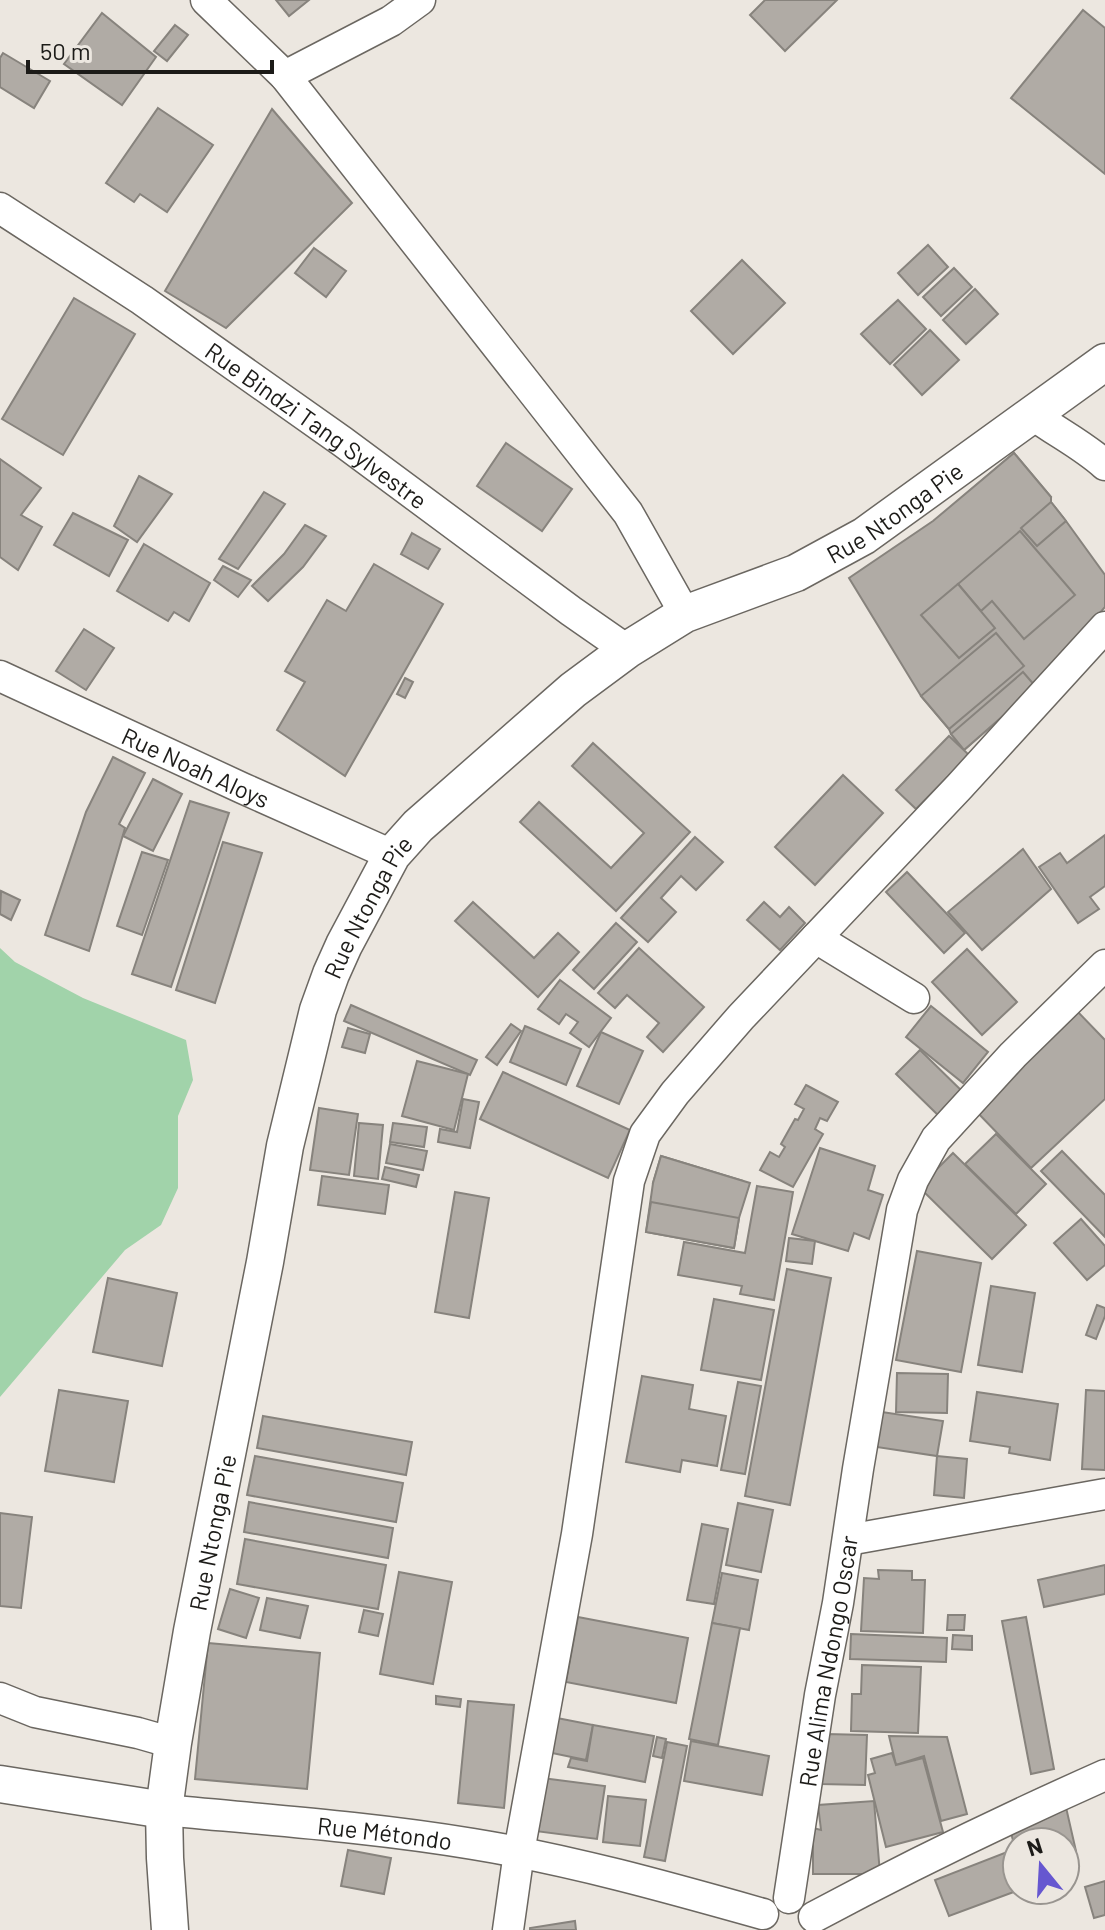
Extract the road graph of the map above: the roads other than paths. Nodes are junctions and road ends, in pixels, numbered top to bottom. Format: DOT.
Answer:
graph roads {
  1 [pos="206,0"];
  2 [pos="420,0"];
  3 [pos="285,76"];
  4 [pos="0,208"];
  5 [pos="1105,362"];
  6 [pos="1032,414"];
  7 [pos="1105,465"];
  8 [pos="685,614"];
  9 [pos="1105,627"];
  10 [pos="627,650"];
  11 [pos="0,676"];
  12 [pos="392,855"];
  13 [pos="816,938"];
  14 [pos="1105,965"];
  15 [pos="914,998"];
  16 [pos="1105,1494"];
  17 [pos="848,1540"];
  18 [pos="0,1698"];
  19 [pos="173,1743"];
  20 [pos="1105,1775"];
  21 [pos="0,1784"];
  22 [pos="164,1810"];
  23 [pos="519,1852"];
  24 [pos="789,1898"];
  25 [pos="762,1922"];
  26 [pos="815,1923"];
  27 [pos="170,1930"];
  28 [pos="508,1930"];
  1 -- 3 [label="street"];
  2 -- 3 [label="street"];
  3 -- 8 [label="street"];
  4 -- 10 [label="street, Rue Bindzi Tang Sylvestre"];
  5 -- 6 [label="street, Rue Ntonga Pie"];
  6 -- 7 [label="street"];
  6 -- 8 [label="street, Rue Ntonga Pie"];
  8 -- 10 [label="street, Rue Ntonga Pie"];
  9 -- 13 [label="street"];
  10 -- 12 [label="street, Rue Ntonga Pie"];
  11 -- 12 [label="street, Rue Noah Aloys"];
  12 -- 19 [label="street, Rue Ntonga Pie"];
  13 -- 15 [label="street"];
  13 -- 23 [label="street"];
  14 -- 17 [label="street"];
  16 -- 17 [label="street, Rue Alima Ndongo Oscar"];
  17 -- 24 [label="street, Rue Alima Ndongo Oscar"];
  18 -- 19 [label="street"];
  19 -- 22 [label="street, Rue Ntonga Pie"];
  20 -- 26 [label="street"];
  21 -- 22 [label="street, Rue Métondo"];
  22 -- 23 [label="street, Rue Métondo"];
  22 -- 27 [label="street, Rue Ntonga Pie"];
  23 -- 25 [label="street, Rue Métondo"];
  23 -- 28 [label="street"];
  24 -- 25 [label="street"];
  24 -- 26 [label="street"];
}
